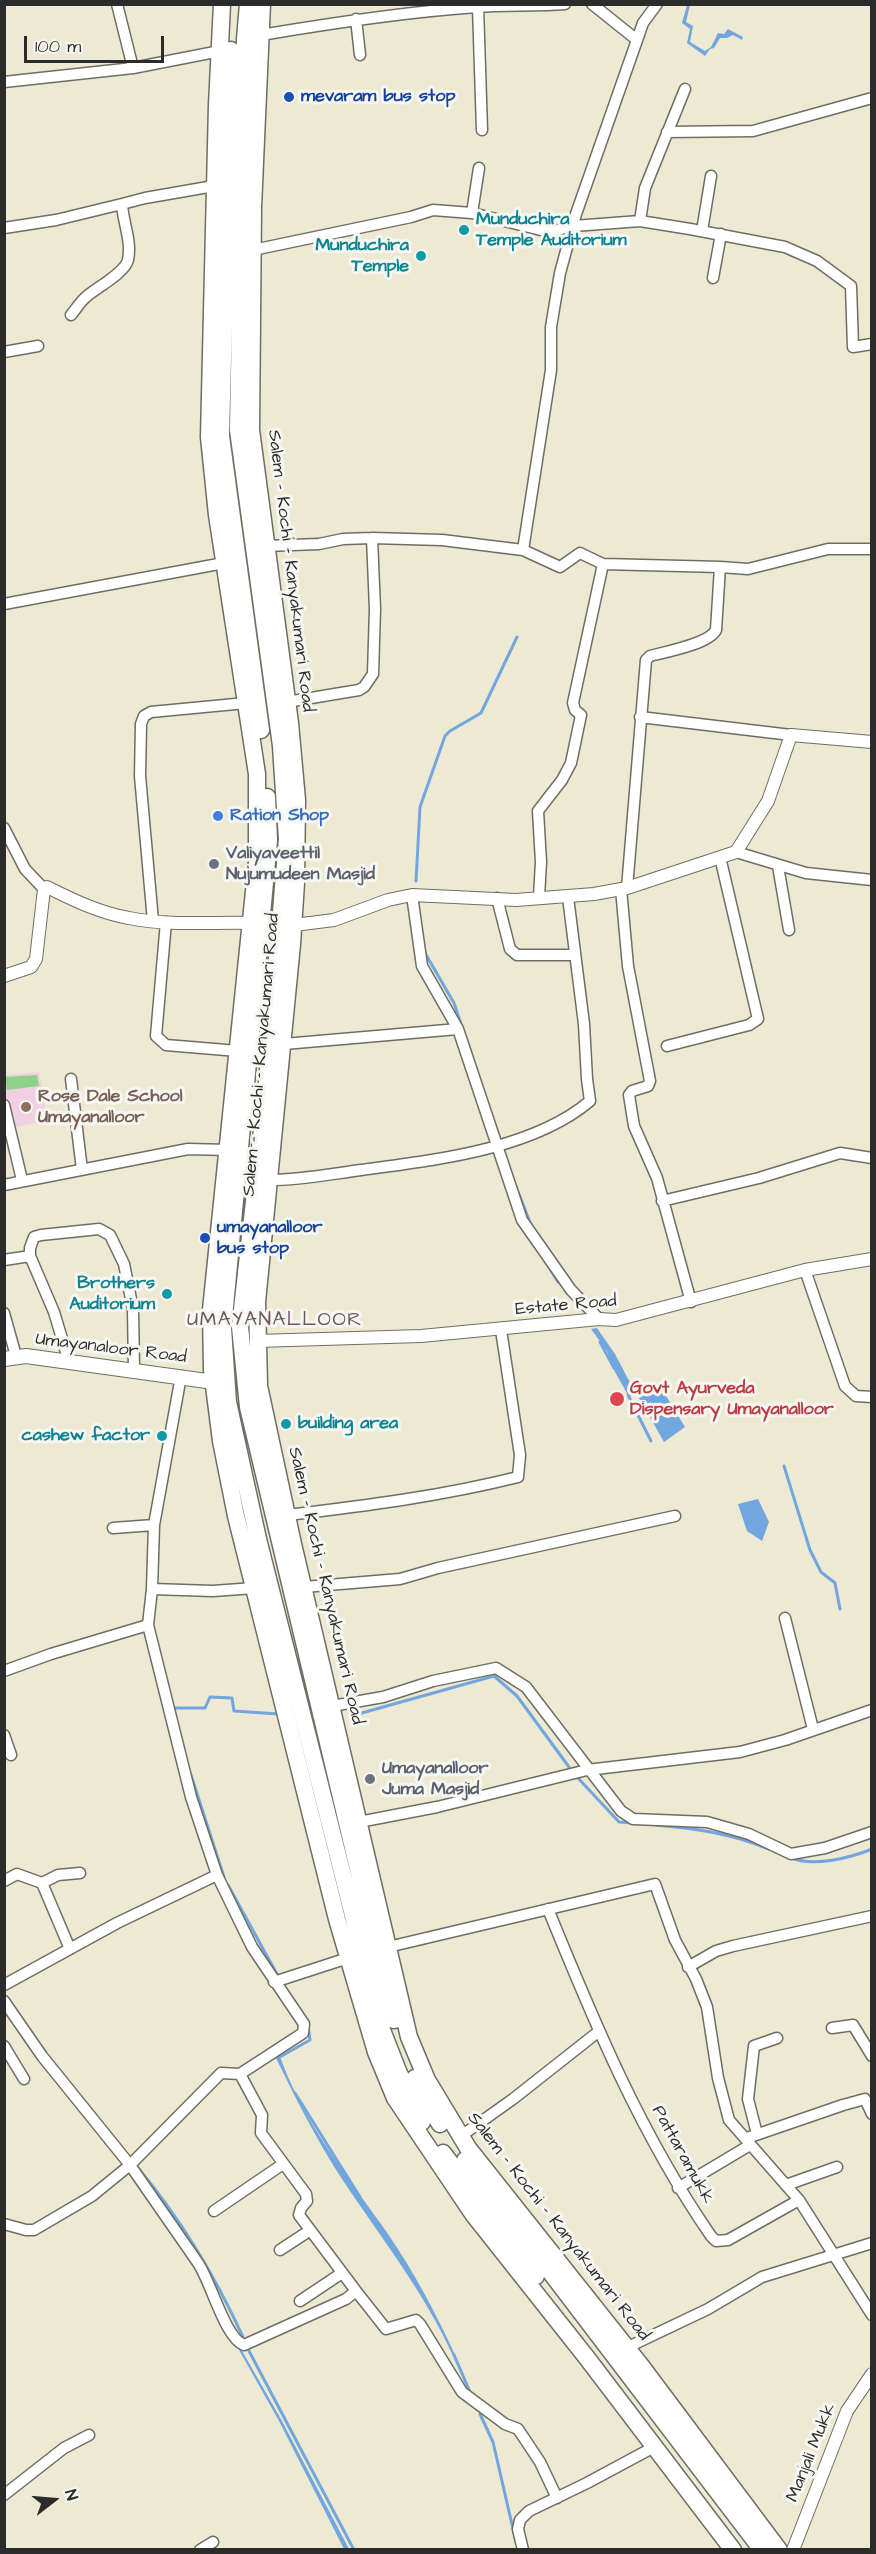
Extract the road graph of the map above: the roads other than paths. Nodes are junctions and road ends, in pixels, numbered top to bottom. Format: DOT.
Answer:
graph roads {
  1 [pos="117,4"];
  2 [pos="222,4"];
  3 [pos="232,4"];
  4 [pos="248,4"];
  5 [pos="262,4"];
  6 [pos="565,4"];
  7 [pos="591,4"];
  8 [pos="657,4"];
  9 [pos="478,7"];
  10 [pos="356,19"];
  11 [pos="261,35"];
  12 [pos="637,40"];
  13 [pos="220,51"];
  14 [pos="360,55"];
  15 [pos="133,68"];
  16 [pos="4,82"];
  17 [pos="686,89"];
  18 [pos="872,98"];
  19 [pos="482,130"];
  20 [pos="667,132"];
  21 [pos="480,168"];
  22 [pos="711,177"];
  23 [pos="214,186"];
  24 [pos="122,204"];
  25 [pos="472,213"];
  26 [pos="640,221"];
  27 [pos="574,226"];
  28 [pos="4,228"];
  29 [pos="702,231"];
  30 [pos="721,234"];
  31 [pos="253,250"];
  32 [pos="712,278"];
  33 [pos="71,315"];
  34 [pos="872,344"];
  35 [pos="38,346"];
  36 [pos="4,352"];
  37 [pos="372,538"];
  38 [pos="265,546"];
  39 [pos="872,549"];
  40 [pos="523,550"];
  41 [pos="224,563"];
  42 [pos="603,564"];
  43 [pos="720,567"];
  44 [pos="4,604"];
  45 [pos="287,702"];
  46 [pos="246,703"];
  47 [pos="640,717"];
  48 [pos="791,735"];
  49 [pos="872,742"];
  50 [pos="4,828"];
  51 [pos="736,852"];
  52 [pos="720,857"];
  53 [pos="778,866"];
  54 [pos="872,880"];
  55 [pos="44,889"];
  56 [pos="624,889"];
  57 [pos="412,895"];
  58 [pos="539,897"];
  59 [pos="568,897"];
  60 [pos="497,898"];
  61 [pos="153,921"];
  62 [pos="166,922"];
  63 [pos="250,923"];
  64 [pos="294,925"];
  65 [pos="789,930"];
  66 [pos="574,955"];
  67 [pos="4,976"];
  68 [pos="458,1029"];
  69 [pos="284,1044"];
  70 [pos="667,1046"];
  71 [pos="238,1051"];
  72 [pos="71,1079"];
  73 [pos="4,1105"];
  74 [pos="497,1145"];
  75 [pos="228,1150"];
  76 [pos="872,1158"];
  77 [pos="82,1170"];
  78 [pos="22,1180"];
  79 [pos="270,1180"];
  80 [pos="4,1185"];
  81 [pos="662,1201"];
  82 [pos="30,1256"];
  83 [pos="872,1259"];
  84 [pos="4,1260"];
  85 [pos="805,1270"];
  86 [pos="691,1302"];
  87 [pos="4,1313"];
  88 [pos="599,1319"];
  89 [pos="501,1330"];
  90 [pos="257,1341"];
  91 [pos="10,1358"];
  92 [pos="69,1362"];
  93 [pos="134,1370"];
  94 [pos="181,1376"];
  95 [pos="213,1382"];
  96 [pos="872,1397"];
  97 [pos="287,1515"];
  98 [pos="675,1516"];
  99 [pos="154,1525"];
  100 [pos="113,1528"];
  101 [pos="304,1587"];
  102 [pos="254,1588"];
  103 [pos="152,1589"];
  104 [pos="785,1618"];
  105 [pos="148,1625"];
  106 [pos="4,1671"];
  107 [pos="332,1706"];
  108 [pos="872,1710"];
  109 [pos="813,1729"];
  110 [pos="4,1735"];
  111 [pos="11,1755"];
  112 [pos="587,1770"];
  113 [pos="359,1822"];
  114 [pos="872,1832"];
  115 [pos="80,1873"];
  116 [pos="217,1875"];
  117 [pos="4,1881"];
  118 [pos="42,1883"];
  119 [pos="548,1909"];
  120 [pos="872,1916"];
  121 [pos="388,1947"];
  122 [pos="70,1949"];
  123 [pos="348,1958"];
  124 [pos="688,1967"];
  125 [pos="274,1982"];
  126 [pos="4,1985"];
  127 [pos="4,2001"];
  128 [pos="832,2028"];
  129 [pos="598,2032"];
  130 [pos="777,2038"];
  131 [pos="4,2046"];
  132 [pos="872,2056"];
  133 [pos="240,2074"];
  134 [pos="24,2079"];
  135 [pos="872,2114"];
  136 [pos="461,2136"];
  137 [pos="751,2139"];
  138 [pos="283,2164"];
  139 [pos="130,2165"];
  140 [pos="837,2168"];
  141 [pos="786,2185"];
  142 [pos="678,2188"];
  143 [pos="799,2200"];
  144 [pos="214,2211"];
  145 [pos="4,2224"];
  146 [pos="309,2231"];
  147 [pos="872,2243"];
  148 [pos="280,2250"];
  149 [pos="832,2254"];
  150 [pos="342,2273"];
  151 [pos="356,2291"];
  152 [pos="300,2301"];
  153 [pos="872,2315"];
  154 [pos="626,2348"];
  155 [pos="872,2374"];
  156 [pos="89,2435"];
  157 [pos="654,2447"];
  158 [pos="4,2494"];
  159 [pos="557,2498"];
  160 [pos="213,2542"];
  161 [pos="200,2550"];
  162 [pos="523,2550"];
  163 [pos="733,2550"];
  164 [pos="746,2550"];
  165 [pos="762,2550"];
  166 [pos="779,2550"];
  167 [pos="793,2550"];
  1 -- 15 [label="street"];
  2 -- 13 [label="highway, Salem - Kochi - Kanyakumari Road"];
  3 -- 164 [label="highway"];
  4 -- 165 [label="highway"];
  5 -- 11 [label="highway, Salem - Kochi - Kanyakumari Road"];
  6 -- 9 [label="street"];
  7 -- 12 [label="street"];
  8 -- 12 [label="street"];
  9 -- 10 [label="street"];
  9 -- 19 [label="street"];
  10 -- 11 [label="street"];
  10 -- 14 [label="street"];
  11 -- 31 [label="highway, Salem - Kochi - Kanyakumari Road"];
  12 -- 27 [label="street"];
  13 -- 15 [label="street"];
  13 -- 23 [label="highway, Salem - Kochi - Kanyakumari Road"];
  15 -- 16 [label="street"];
  17 -- 20 [label="street"];
  18 -- 20 [label="street"];
  20 -- 26 [label="street"];
  21 -- 25 [label="street"];
  22 -- 29 [label="street"];
  23 -- 24 [label="street"];
  23 -- 41 [label="highway, Salem - Kochi - Kanyakumari Road"];
  24 -- 28 [label="street"];
  24 -- 33 [label="street"];
  25 -- 27 [label="street"];
  25 -- 31 [label="street"];
  26 -- 27 [label="street"];
  26 -- 29 [label="street"];
  27 -- 40 [label="street"];
  29 -- 30 [label="street"];
  30 -- 32 [label="street"];
  30 -- 34 [label="street"];
  31 -- 38 [label="highway, Salem - Kochi - Kanyakumari Road"];
  35 -- 36 [label="street"];
  37 -- 38 [label="street"];
  37 -- 40 [label="street"];
  37 -- 45 [label="street"];
  38 -- 45 [label="highway, Salem - Kochi - Kanyakumari Road"];
  39 -- 43 [label="street"];
  40 -- 42 [label="street"];
  41 -- 44 [label="street"];
  41 -- 46 [label="highway, Salem - Kochi - Kanyakumari Road"];
  42 -- 43 [label="street"];
  42 -- 58 [label="street"];
  43 -- 47 [label="street"];
  45 -- 64 [label="highway, Salem - Kochi - Kanyakumari Road"];
  46 -- 61 [label="street"];
  46 -- 63 [label="highway, Salem - Kochi - Kanyakumari Road"];
  47 -- 48 [label="street"];
  47 -- 56 [label="street"];
  48 -- 49 [label="street"];
  48 -- 51 [label="street"];
  50 -- 55 [label="street"];
  51 -- 52 [label="street"];
  51 -- 53 [label="street"];
  52 -- 56 [label="street"];
  52 -- 70 [label="street"];
  53 -- 54 [label="street"];
  53 -- 65 [label="street"];
  55 -- 61 [label="street"];
  55 -- 67 [label="street"];
  56 -- 59 [label="street"];
  56 -- 81 [label="street"];
  57 -- 60 [label="street"];
  57 -- 64 [label="street"];
  57 -- 68 [label="street"];
  58 -- 59 [label="street"];
  58 -- 60 [label="street"];
  59 -- 66 [label="street"];
  60 -- 66 [label="street"];
  61 -- 62 [label="street"];
  62 -- 63 [label="street"];
  62 -- 71 [label="street"];
  63 -- 71 [label="highway, Salem - Kochi - Kanyakumari Road"];
  64 -- 69 [label="highway, Salem - Kochi - Kanyakumari Road"];
  66 -- 74 [label="street"];
  68 -- 69 [label="street"];
  68 -- 74 [label="street"];
  69 -- 79 [label="highway, Salem - Kochi - Kanyakumari Road"];
  71 -- 75 [label="highway, Salem - Kochi - Kanyakumari Road"];
  72 -- 77 [label="street"];
  73 -- 78 [label="street"];
  74 -- 79 [label="street"];
  74 -- 88 [label="street"];
  75 -- 77 [label="street"];
  75 -- 95 [label="highway, Salem - Kochi - Kanyakumari Road"];
  76 -- 81 [label="street"];
  77 -- 78 [label="street"];
  78 -- 80 [label="street"];
  79 -- 90 [label="highway, Salem - Kochi - Kanyakumari Road"];
  81 -- 86 [label="street"];
  82 -- 84 [label="street"];
  82 -- 92 [label="street"];
  82 -- 93 [label="street"];
  83 -- 85 [label="street, Estate Road"];
  85 -- 86 [label="street, Estate Road"];
  85 -- 96 [label="street"];
  86 -- 88 [label="street, Estate Road"];
  87 -- 91 [label="street"];
  88 -- 89 [label="street, Estate Road"];
  89 -- 90 [label="street, Estate Road"];
  89 -- 97 [label="street"];
  90 -- 97 [label="highway, Salem - Kochi - Kanyakumari Road"];
  91 -- 92 [label="main road, Umayanaloor Road"];
  92 -- 93 [label="main road, Umayanaloor Road"];
  93 -- 94 [label="main road, Umayanaloor Road"];
  94 -- 95 [label="main road, Umayanaloor Road"];
  94 -- 99 [label="street"];
  95 -- 102 [label="highway, Salem - Kochi - Kanyakumari Road"];
  97 -- 101 [label="highway, Salem - Kochi - Kanyakumari Road"];
  98 -- 101 [label="street"];
  99 -- 100 [label="street"];
  99 -- 103 [label="street"];
  101 -- 107 [label="highway, Salem - Kochi - Kanyakumari Road"];
  102 -- 103 [label="street"];
  102 -- 123 [label="highway, Salem - Kochi - Kanyakumari Road"];
  103 -- 105 [label="street"];
  104 -- 109 [label="street"];
  105 -- 106 [label="street"];
  105 -- 116 [label="street"];
  107 -- 112 [label="street"];
  107 -- 113 [label="highway, Salem - Kochi - Kanyakumari Road"];
  108 -- 109 [label="street"];
  109 -- 112 [label="street"];
  110 -- 111 [label="street"];
  112 -- 113 [label="street"];
  112 -- 114 [label="street"];
  113 -- 121 [label="highway, Salem - Kochi - Kanyakumari Road"];
  115 -- 118 [label="street"];
  116 -- 122 [label="street"];
  116 -- 125 [label="street"];
  117 -- 118 [label="street"];
  118 -- 122 [label="street"];
  119 -- 121 [label="street"];
  119 -- 124 [label="street"];
  119 -- 129 [label="street, Pattaramukk"];
  120 -- 124 [label="street"];
  121 -- 136 [label="highway, Salem - Kochi - Kanyakumari Road"];
  122 -- 126 [label="street"];
  123 -- 125 [label="street"];
  123 -- 157 [label="highway, Salem - Kochi - Kanyakumari Road"];
  124 -- 137 [label="street"];
  125 -- 133 [label="street"];
  127 -- 139 [label="street"];
  128 -- 132 [label="street"];
  129 -- 136 [label="street"];
  129 -- 142 [label="street, Pattaramukk"];
  130 -- 137 [label="street"];
  131 -- 134 [label="street"];
  133 -- 138 [label="street"];
  133 -- 139 [label="street"];
  135 -- 137 [label="street"];
  136 -- 154 [label="highway, Salem - Kochi - Kanyakumari Road"];
  137 -- 141 [label="street"];
  137 -- 142 [label="street"];
  138 -- 144 [label="street"];
  138 -- 146 [label="street"];
  139 -- 145 [label="street"];
  139 -- 151 [label="street"];
  140 -- 141 [label="street"];
  141 -- 143 [label="street"];
  142 -- 143 [label="street, Pattaramukk"];
  143 -- 149 [label="street"];
  146 -- 148 [label="street"];
  146 -- 150 [label="street"];
  147 -- 149 [label="street"];
  149 -- 153 [label="street"];
  149 -- 154 [label="street"];
  150 -- 151 [label="street"];
  150 -- 152 [label="street"];
  151 -- 159 [label="street"];
  154 -- 166 [label="highway, Salem - Kochi - Kanyakumari Road"];
  155 -- 167 [label="street, Manjali Mukk"];
  156 -- 158 [label="street"];
  157 -- 159 [label="street"];
  157 -- 163 [label="highway, Salem - Kochi - Kanyakumari Road"];
  159 -- 162 [label="street"];
  160 -- 161 [label="street"];
}
